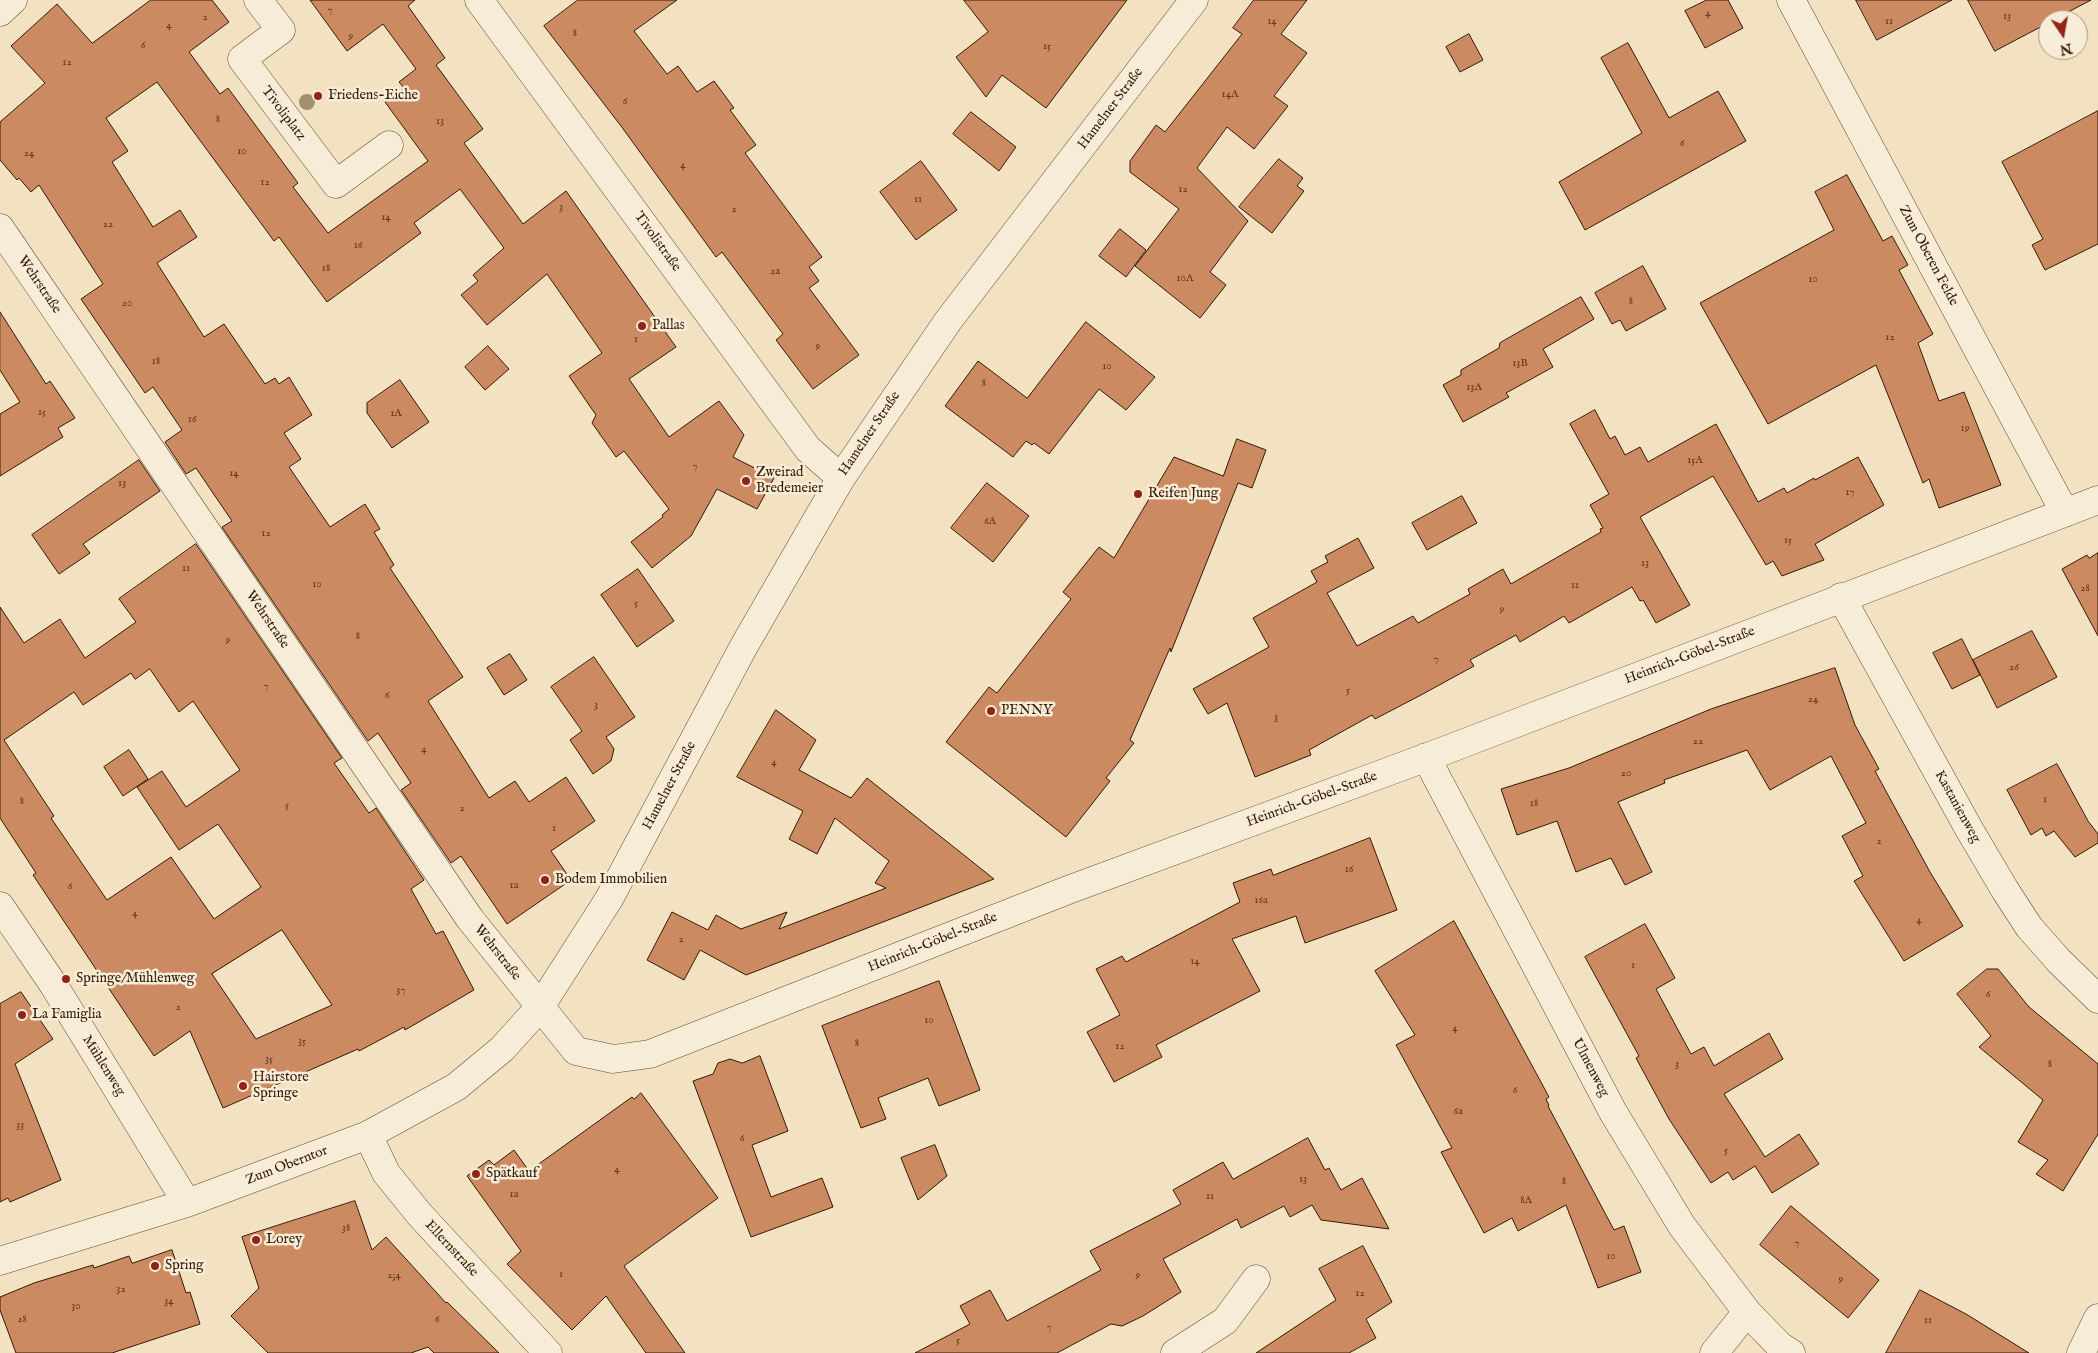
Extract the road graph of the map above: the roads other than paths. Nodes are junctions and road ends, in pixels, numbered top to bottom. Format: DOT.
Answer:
graph roads {
  1 [pos="13,0"];
  2 [pos="258,0"];
  3 [pos="479,0"];
  4 [pos="1194,0"];
  5 [pos="1790,0"];
  6 [pos="0,12"];
  7 [pos="389,145"];
  8 [pos="0,228"];
  9 [pos="841,478"];
  10 [pos="2098,500"];
  11 [pos="2065,513"];
  12 [pos="1841,597"];
  13 [pos="1426,757"];
  14 [pos="0,906"];
  15 [pos="2098,999"];
  16 [pos="540,1007"];
  17 [pos="368,1135"];
  18 [pos="187,1203"];
  19 [pos="0,1261"];
  20 [pos="1256,1279"];
  21 [pos="1747,1312"];
  22 [pos="2098,1318"];
  23 [pos="548,1353"];
  24 [pos="1175,1353"];
  25 [pos="1714,1353"];
  26 [pos="1790,1353"];
  27 [pos="2081,1353"];
  1 -- 6 [label="street"];
  2 -- 7 [label="street, Tivoliplatz"];
  3 -- 9 [label="street, Tivolistraße"];
  4 -- 9 [label="street, Hamelner Straße"];
  5 -- 11 [label="street, Zum Oberen Felde"];
  8 -- 16 [label="street, Wehrstraße"];
  9 -- 16 [label="street, Hamelner Straße"];
  10 -- 11 [label="street, Heinrich-Göbel-Straße"];
  11 -- 12 [label="street, Heinrich-Göbel-Straße"];
  12 -- 13 [label="street, Heinrich-Göbel-Straße"];
  12 -- 15 [label="street, Kastanienweg"];
  13 -- 16 [label="street, Heinrich-Göbel-Straße"];
  13 -- 21 [label="street, Ulmenweg"];
  14 -- 18 [label="street, Mühlenweg"];
  16 -- 17 [label="street, Zum Oberntor"];
  17 -- 18 [label="street, Zum Oberntor"];
  17 -- 23 [label="street, Ellernstraße"];
  18 -- 19 [label="street, Zum Oberntor"];
  20 -- 24 [label="street"];
  21 -- 25 [label="street"];
  21 -- 26 [label="street, Ulmenweg"];
  22 -- 27 [label="street"];
}
